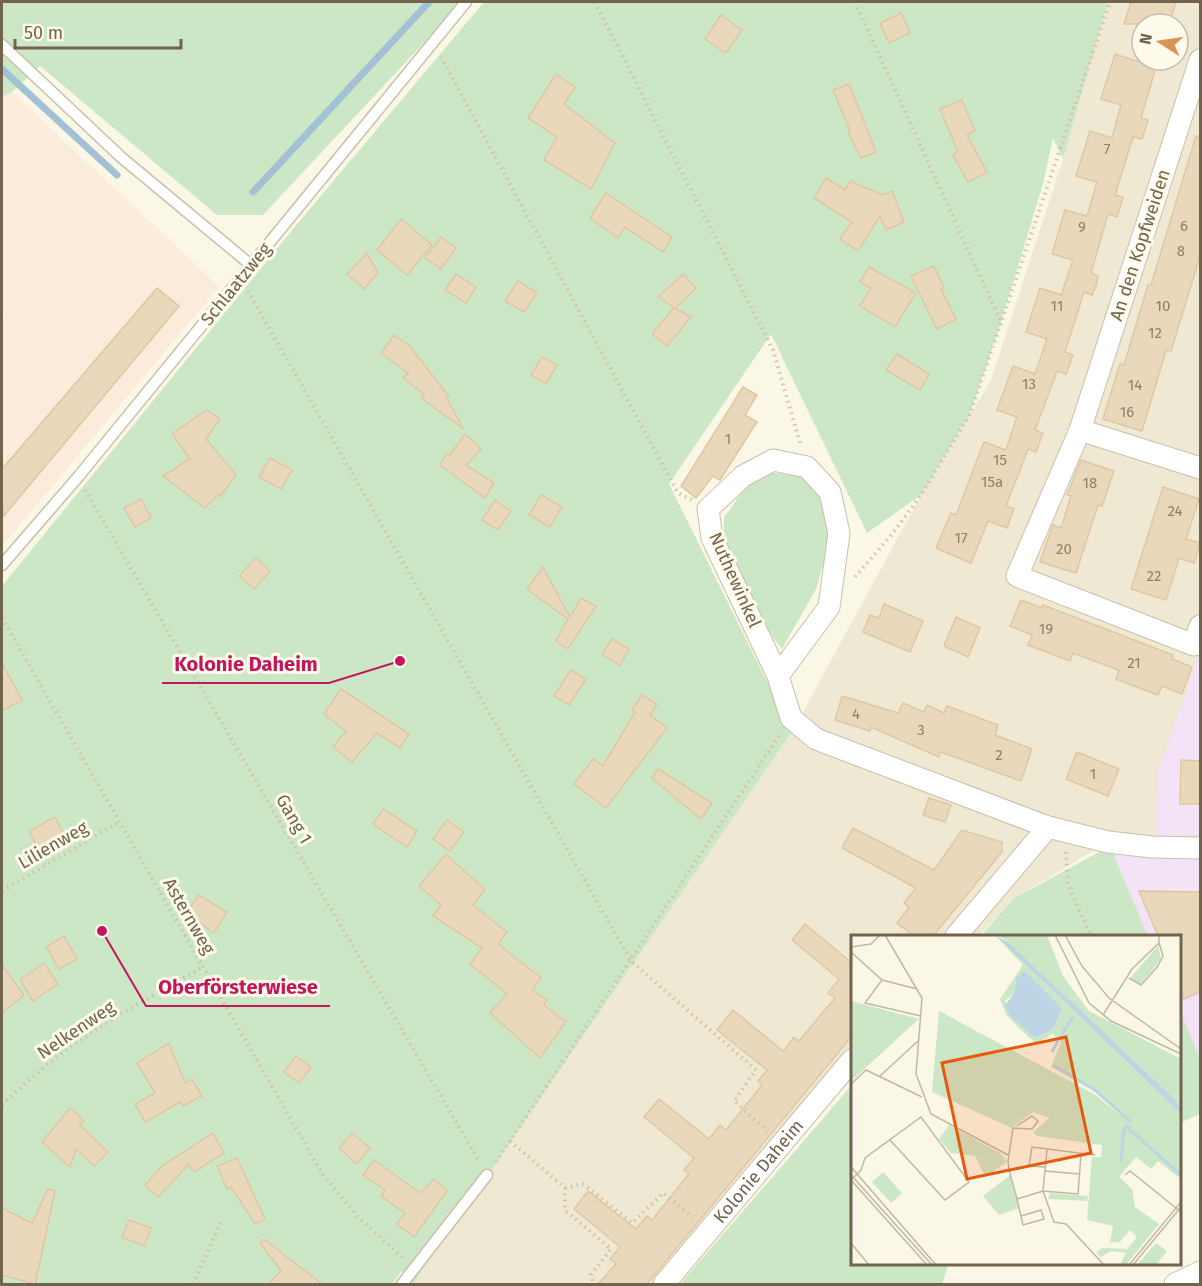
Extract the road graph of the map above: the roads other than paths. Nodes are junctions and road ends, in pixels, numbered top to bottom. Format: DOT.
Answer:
graph roads {
  1 [pos="466,2"];
  2 [pos="2,45"];
  3 [pos="1200,60"];
  4 [pos="1194,100"];
  5 [pos="251,265"];
  6 [pos="1080,430"];
  7 [pos="1200,468"];
  8 [pos="2,565"];
  9 [pos="1200,626"];
  10 [pos="778,676"];
  11 [pos="1057,829"];
  12 [pos="1200,849"];
  13 [pos="957,935"];
  14 [pos="851,1061"];
  15 [pos="487,1175"];
  16 [pos="1200,1272"];
  17 [pos="402,1284"];
  18 [pos="664,1284"];
  19 [pos="1175,1284"];
  1 -- 5 [label="lane, Schlaatzweg"];
  2 -- 5 [label="lane"];
  3 -- 4 [label="street, An den Kopfweiden"];
  4 -- 6 [label="street, An den Kopfweiden"];
  5 -- 8 [label="lane, Schlaatzweg"];
  6 -- 7 [label="street"];
  6 -- 9 [label="street, An den Kopfweiden"];
  10 -- 10 [label="street, Nuthewinkel"];
  10 -- 11 [label="street, Nuthewinkel"];
  11 -- 12 [label="street"];
  11 -- 13 [label="street"];
  14 -- 18 [label="street, Kolonie Daheim"];
  15 -- 17 [label="lane"];
  16 -- 19 [label="street"];
}
